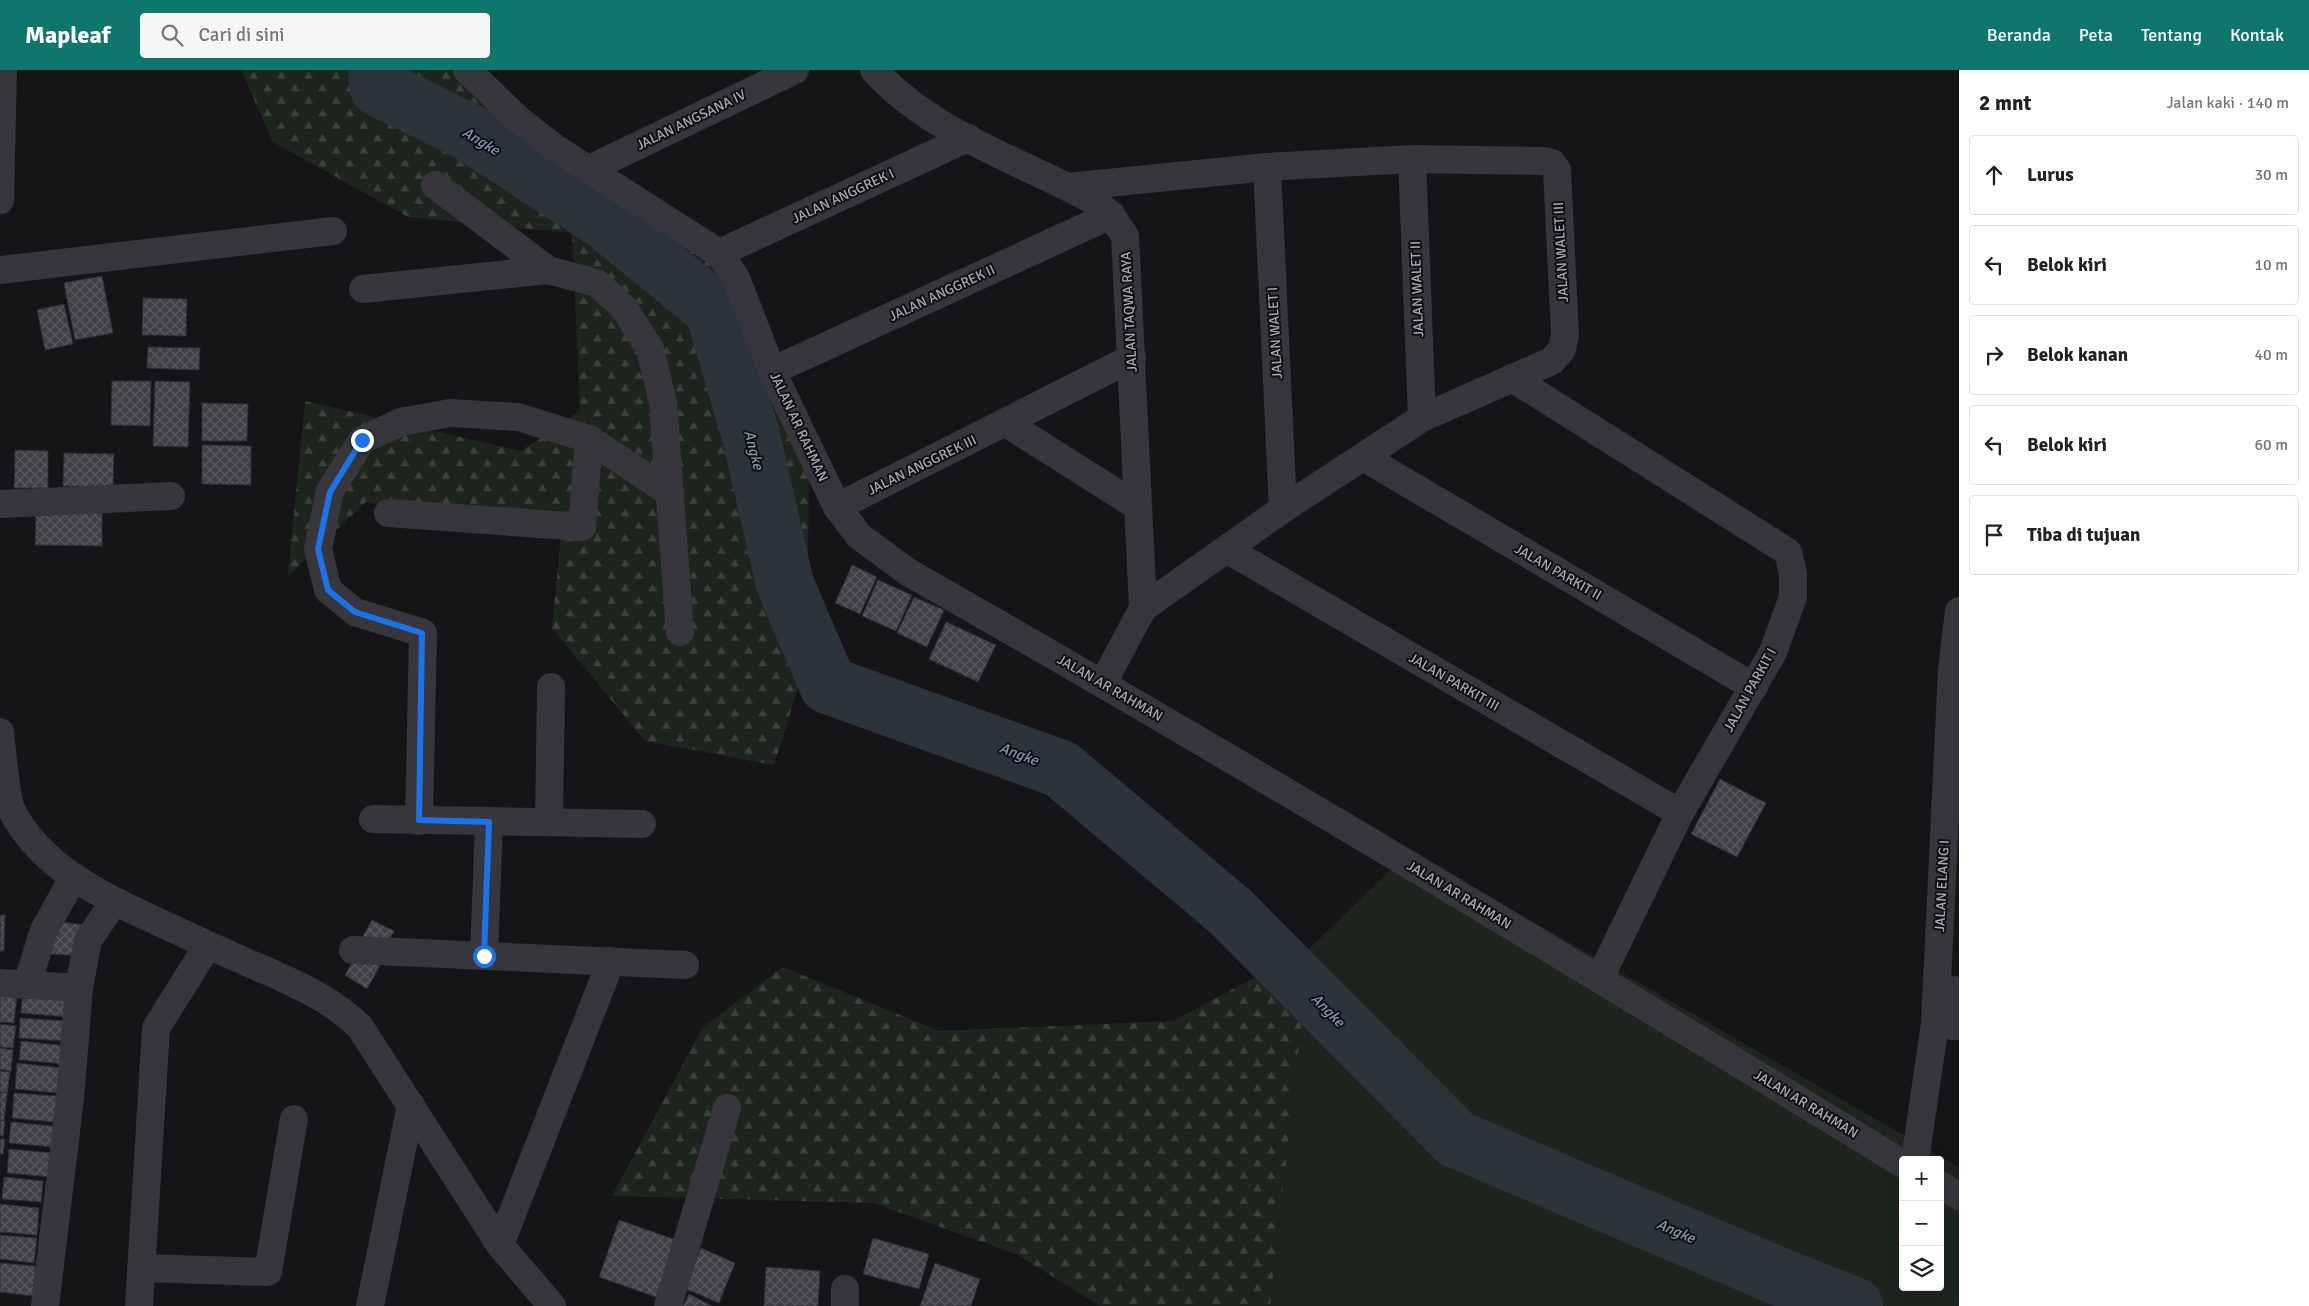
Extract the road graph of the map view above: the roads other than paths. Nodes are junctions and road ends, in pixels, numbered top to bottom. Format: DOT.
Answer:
graph roads {
  1 [pos="3,70"];
  2 [pos="468,70"];
  3 [pos="796,70"];
  4 [pos="874,70"];
  5 [pos="968,138"];
  6 [pos="1412,159"];
  7 [pos="1266,167"];
  8 [pos="587,170"];
  9 [pos="435,184"];
  10 [pos="1068,187"];
  11 [pos="0,200"];
  12 [pos="1111,215"];
  13 [pos="333,231"];
  14 [pos="719,253"];
  15 [pos="0,270"];
  16 [pos="548,270"];
  17 [pos="363,289"];
  18 [pos="1132,358"];
  19 [pos="772,371"];
  20 [pos="1512,378"];
  21 [pos="1422,418"];
  22 [pos="1006,423"];
  23 [pos="589,439"];
  24 [pos="1363,457"];
  25 [pos="670,493"];
  26 [pos="171,496"];
  27 [pos="0,504"];
  28 [pos="1283,505"];
  29 [pos="1137,506"];
  30 [pos="837,507"];
  31 [pos="388,512"];
  32 [pos="1228,550"];
  33 [pos="1144,608"];
  34 [pos="1959,611"];
  35 [pos="680,632"];
  36 [pos="1103,683"];
  37 [pos="551,686"];
  38 [pos="1754,686"];
  39 [pos="0,732"];
  40 [pos="1680,813"];
  41 [pos="373,820"];
  42 [pos="419,820"];
  43 [pos="489,822"];
  44 [pos="549,822"];
  45 [pos="642,824"];
  46 [pos="73,878"];
  47 [pos="114,902"];
  48 [pos="1959,904"];
  49 [pos="208,945"];
  50 [pos="353,950"];
  51 [pos="484,956"];
  52 [pos="611,961"];
  53 [pos="685,965"];
  54 [pos="1600,978"];
  55 [pos="13,984"];
  56 [pos="79,988"];
  57 [pos="1959,1026"];
  58 [pos="412,1105"];
  59 [pos="727,1108"];
  60 [pos="294,1119"];
  61 [pos="1915,1156"];
  62 [pos="1899,1162"];
  63 [pos="1944,1188"];
  64 [pos="1959,1196"];
  65 [pos="500,1245"];
  66 [pos="141,1268"];
  67 [pos="45,1306"];
  68 [pos="139,1306"];
  69 [pos="370,1306"];
  70 [pos="552,1306"];
  71 [pos="668,1306"];
  1 -- 11 [label="street"];
  2 -- 8 [label="street, JALAN AR RAHMAN"];
  3 -- 8 [label="street, JALAN ANGSANA IV"];
  4 -- 5 [label="street, JALAN TAQWA RAYA"];
  5 -- 10 [label="street, JALAN TAQWA RAYA"];
  5 -- 14 [label="street, JALAN ANGGREK I"];
  6 -- 7 [label="street"];
  6 -- 20 [label="street, JALAN WALET III"];
  6 -- 21 [label="street, JALAN WALET II"];
  7 -- 10 [label="street"];
  7 -- 28 [label="street, JALAN WALET I"];
  8 -- 14 [label="street, JALAN AR RAHMAN"];
  9 -- 16 [label="street"];
  10 -- 12 [label="street, JALAN TAQWA RAYA"];
  12 -- 18 [label="street, JALAN TAQWA RAYA"];
  12 -- 19 [label="street, JALAN ANGGREK II"];
  13 -- 15 [label="street"];
  14 -- 19 [label="street, JALAN AR RAHMAN"];
  16 -- 17 [label="street"];
  16 -- 25 [label="street"];
  18 -- 22 [label="street, JALAN ANGGREK III"];
  18 -- 29 [label="street, JALAN TAQWA RAYA"];
  19 -- 30 [label="street, JALAN AR RAHMAN"];
  20 -- 21 [label="street"];
  20 -- 38 [label="street, JALAN PARKIT I"];
  21 -- 24 [label="street"];
  22 -- 29 [label="street"];
  22 -- 30 [label="street, JALAN ANGGREK III"];
  23 -- 25 [label="street"];
  23 -- 31 [label="street"];
  23 -- 42 [label="street"];
  24 -- 28 [label="street"];
  24 -- 38 [label="street, JALAN PARKIT II"];
  25 -- 35 [label="street"];
  26 -- 27 [label="street"];
  28 -- 32 [label="street"];
  29 -- 33 [label="street, JALAN TAQWA RAYA"];
  30 -- 36 [label="street, JALAN AR RAHMAN"];
  32 -- 33 [label="street"];
  32 -- 40 [label="street, JALAN PARKIT III"];
  33 -- 36 [label="street"];
  34 -- 61 [label="street, JALAN ELANG I"];
  36 -- 54 [label="street, JALAN AR RAHMAN"];
  37 -- 44 [label="street"];
  38 -- 40 [label="street, JALAN PARKIT I"];
  39 -- 46 [label="street"];
  40 -- 54 [label="street, JALAN PARKIT I"];
  41 -- 42 [label="street"];
  42 -- 43 [label="street"];
  43 -- 44 [label="street"];
  43 -- 51 [label="street"];
  44 -- 45 [label="street"];
  46 -- 47 [label="street"];
  46 -- 55 [label="street"];
  47 -- 49 [label="street"];
  47 -- 56 [label="street"];
  48 -- 57 [label="street"];
  49 -- 58 [label="street"];
  49 -- 66 [label="street"];
  50 -- 51 [label="street"];
  51 -- 52 [label="street"];
  52 -- 53 [label="street"];
  52 -- 65 [label="street"];
  54 -- 62 [label="street, JALAN AR RAHMAN"];
  55 -- 56 [label="street"];
  56 -- 67 [label="street"];
  58 -- 65 [label="street"];
  58 -- 69 [label="street"];
  59 -- 71 [label="street"];
  60 -- 66 [label="street"];
  63 -- 64 [label="street"];
  65 -- 70 [label="street"];
  66 -- 68 [label="street"];
}
